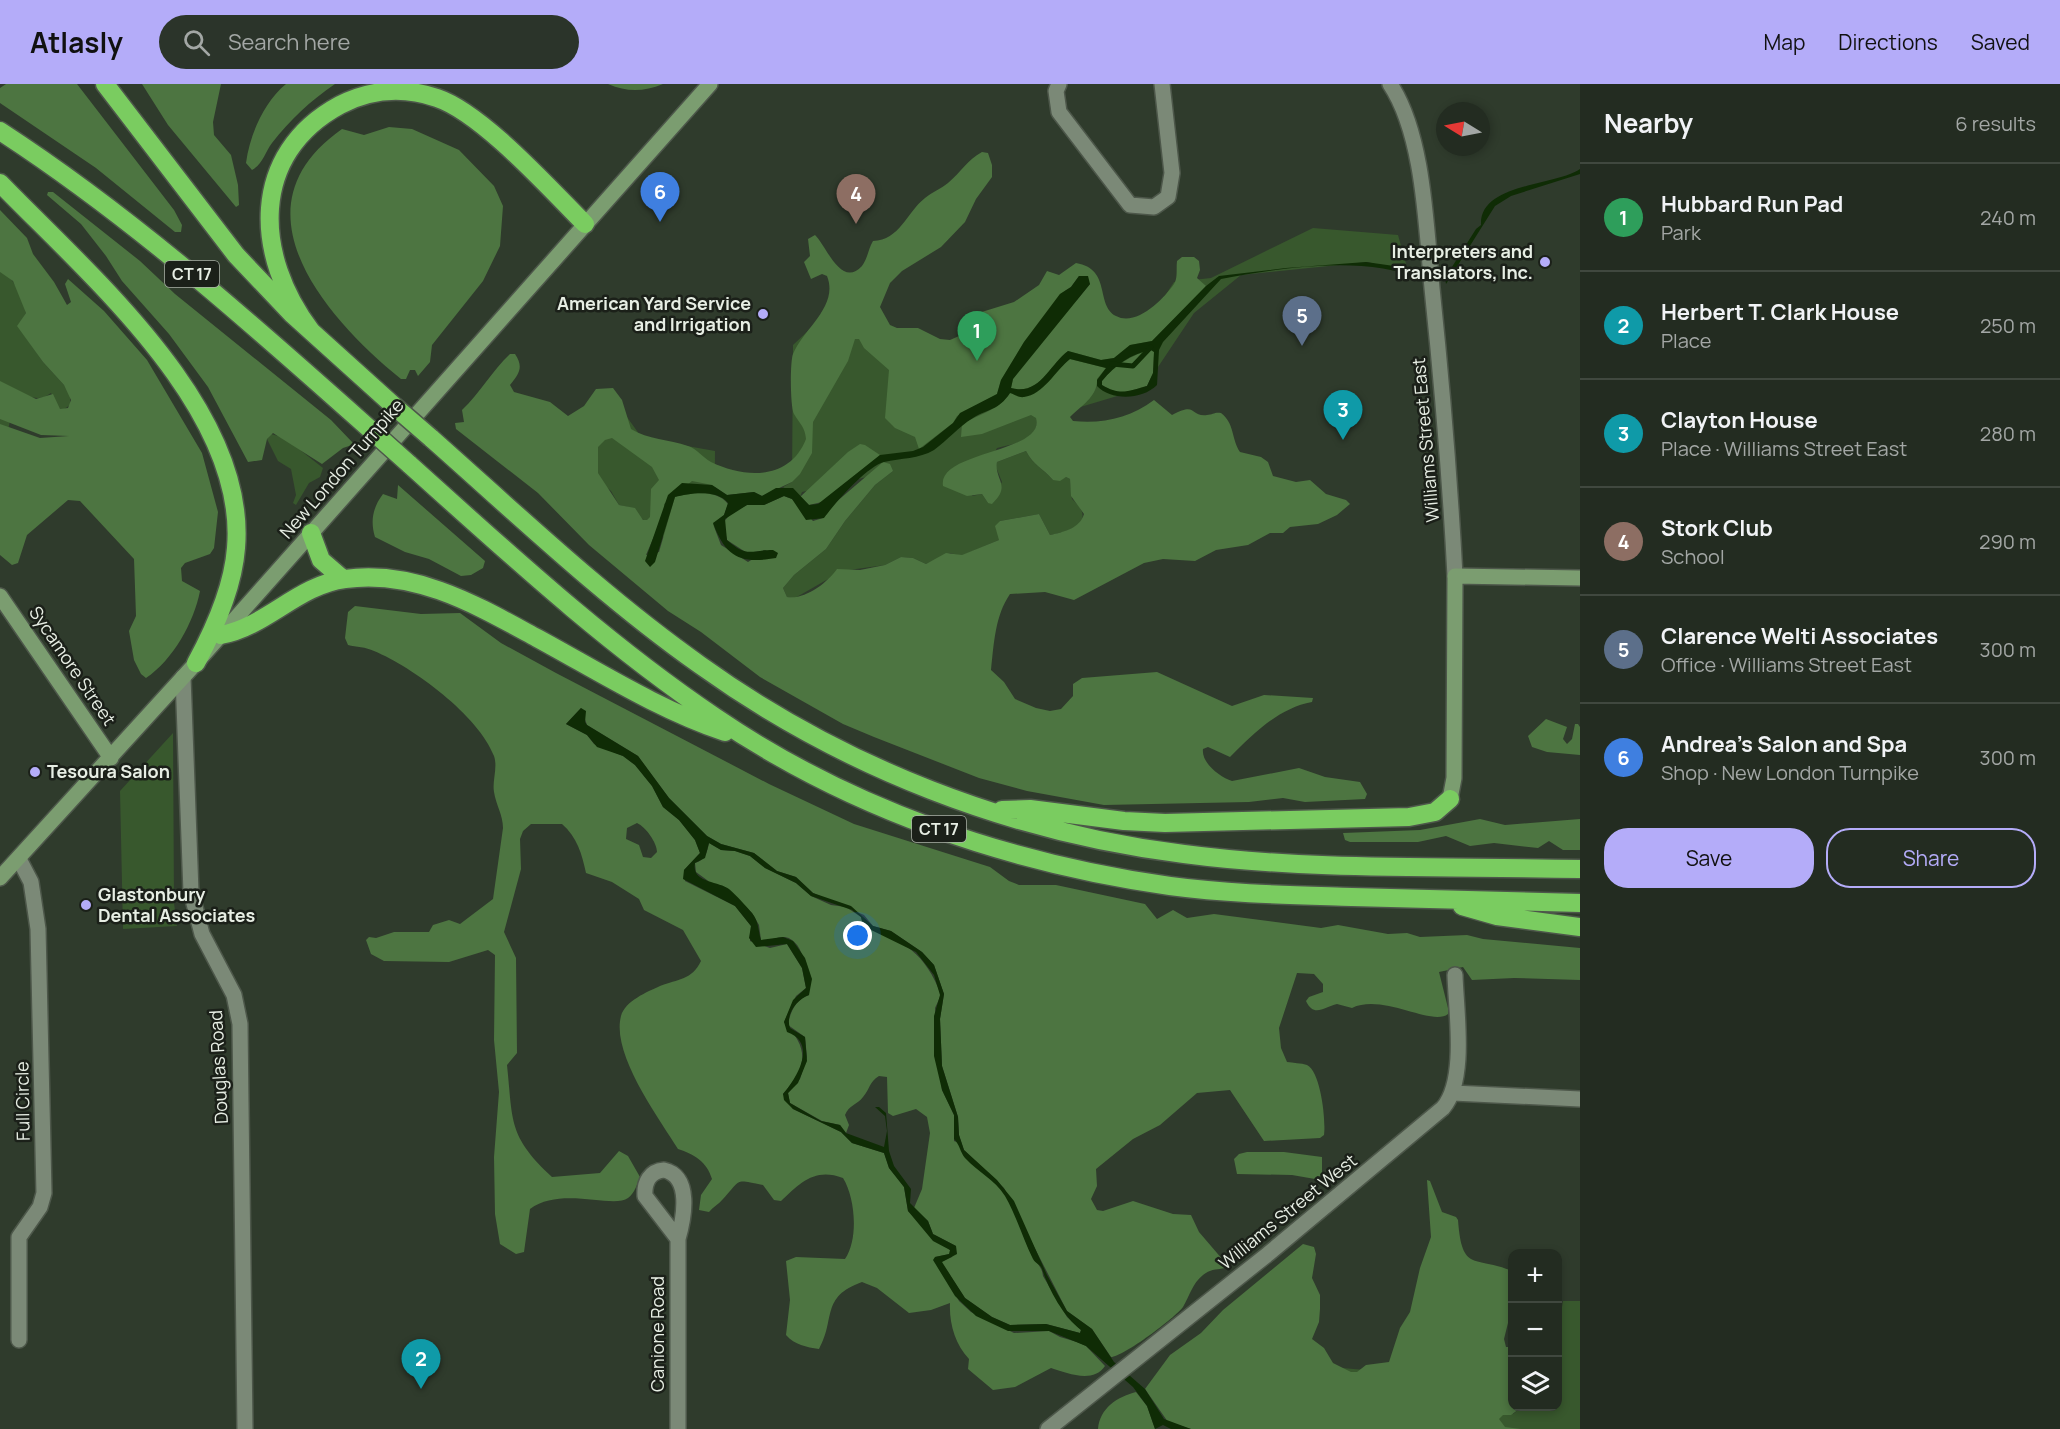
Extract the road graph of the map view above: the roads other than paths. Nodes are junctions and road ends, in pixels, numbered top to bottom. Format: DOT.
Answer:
graph roads {
  1 [pos="105,84"];
  2 [pos="710,84"];
  3 [pos="1059,84"];
  4 [pos="1162,84"];
  5 [pos="1390,84"];
  6 [pos="0,131"];
  7 [pos="0,183"];
  8 [pos="585,224"];
  9 [pos="311,331"];
  10 [pos="311,533"];
  11 [pos="1455,576"];
  12 [pos="1580,578"];
  13 [pos="343,579"];
  14 [pos="0,596"];
  15 [pos="221,635"];
  16 [pos="196,663"];
  17 [pos="183,677"];
  18 [pos="750,739"];
  19 [pos="111,758"];
  20 [pos="1450,799"];
  21 [pos="992,812"];
  22 [pos="18,858"];
  23 [pos="1580,869"];
  24 [pos="0,878"];
  25 [pos="1447,899"];
  26 [pos="1580,903"];
  27 [pos="1580,927"];
  28 [pos="1455,975"];
  29 [pos="1453,1093"];
  30 [pos="1580,1099"];
  31 [pos="678,1239"];
  32 [pos="19,1340"];
  33 [pos="245,1429"];
  34 [pos="678,1429"];
  35 [pos="1048,1429"];
  1 -- 9 [label="highway, CT 17"];
  2 -- 8 [label="main road, New London Turnpike"];
  3 -- 4 [label="street"];
  5 -- 11 [label="street, Williams Street East"];
  6 -- 18 [label="highway, CT 17, bridge"];
  7 -- 16 [label="highway"];
  8 -- 9 [label="highway"];
  8 -- 10 [label="main road, New London Turnpike"];
  9 -- 21 [label="highway, CT 17, bridge"];
  10 -- 13 [label="highway"];
  10 -- 15 [label="main road, New London Turnpike"];
  11 -- 12 [label="main road"];
  11 -- 20 [label="main road, Williams Street East"];
  13 -- 15 [label="highway"];
  13 -- 18 [label="highway"];
  14 -- 19 [label="main road, Sycamore Street"];
  15 -- 16 [label="main road, New London Turnpike"];
  16 -- 17 [label="main road, New London Turnpike"];
  17 -- 19 [label="main road, New London Turnpike"];
  17 -- 33 [label="street, Douglas Road"];
  18 -- 25 [label="highway, CT 17"];
  19 -- 22 [label="main road, New London Turnpike"];
  20 -- 21 [label="highway"];
  21 -- 23 [label="highway, CT 17"];
  22 -- 24 [label="main road, New London Turnpike"];
  22 -- 32 [label="street, Full Circle"];
  25 -- 26 [label="highway, CT 17"];
  25 -- 27 [label="highway"];
  28 -- 29 [label="street"];
  29 -- 30 [label="street"];
  29 -- 35 [label="street, Williams Street West"];
  31 -- 34 [label="street, Canione Road"];
}
